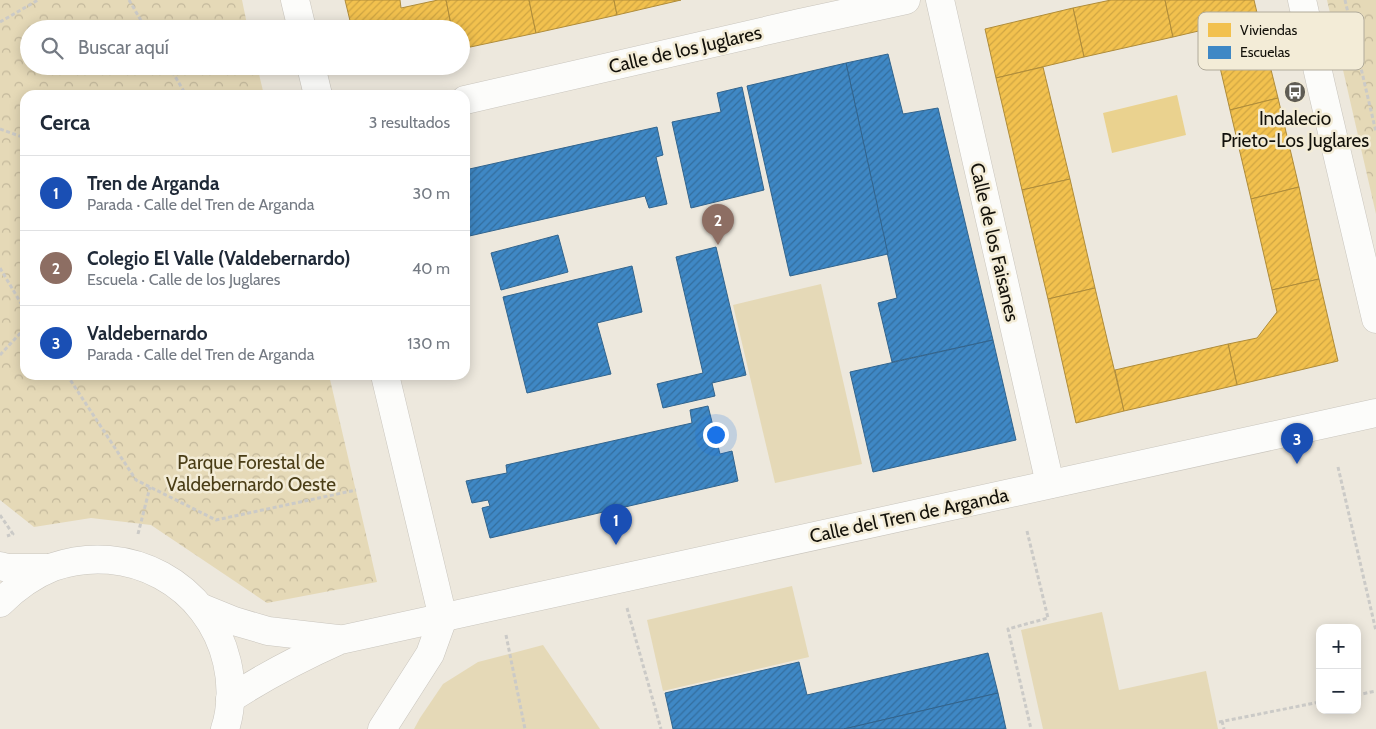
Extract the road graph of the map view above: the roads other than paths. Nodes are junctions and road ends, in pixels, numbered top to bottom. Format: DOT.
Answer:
graph roads {
  1 [pos="295,0"];
  2 [pos="906,0"];
  3 [pos="940,0"];
  4 [pos="300,20"];
  5 [pos="1317,70"];
  6 [pos="313,75"];
  7 [pos="317,90"];
  8 [pos="470,99"];
  9 [pos="1376,319"];
  10 [pos="386,380"];
  11 [pos="1376,413"];
  12 [pos="1050,484"];
  13 [pos="0,566"];
  14 [pos="52,568"];
  15 [pos="0,603"];
  16 [pos="202,608"];
  17 [pos="443,618"];
  18 [pos="340,640"];
  19 [pos="228,720"];
  20 [pos="382,729"];
  1 -- 4 [label="street"];
  2 -- 8 [label="street, Calle de los Juglares"];
  3 -- 12 [label="street, Calle de los Faisanes"];
  5 -- 9 [label="street"];
  6 -- 7 [label="street"];
  10 -- 17 [label="street"];
  11 -- 12 [label="street, Calle del Tren de Arganda"];
  12 -- 17 [label="street, Calle del Tren de Arganda"];
  13 -- 14 [label="street"];
  14 -- 15 [label="street"];
  14 -- 16 [label="street"];
  16 -- 18 [label="street, Calle del Tren de Arganda"];
  16 -- 19 [label="street"];
  17 -- 18 [label="street, Calle del Tren de Arganda"];
  17 -- 20 [label="street"];
  18 -- 19 [label="street, Calle del Tren de Arganda"];
}
